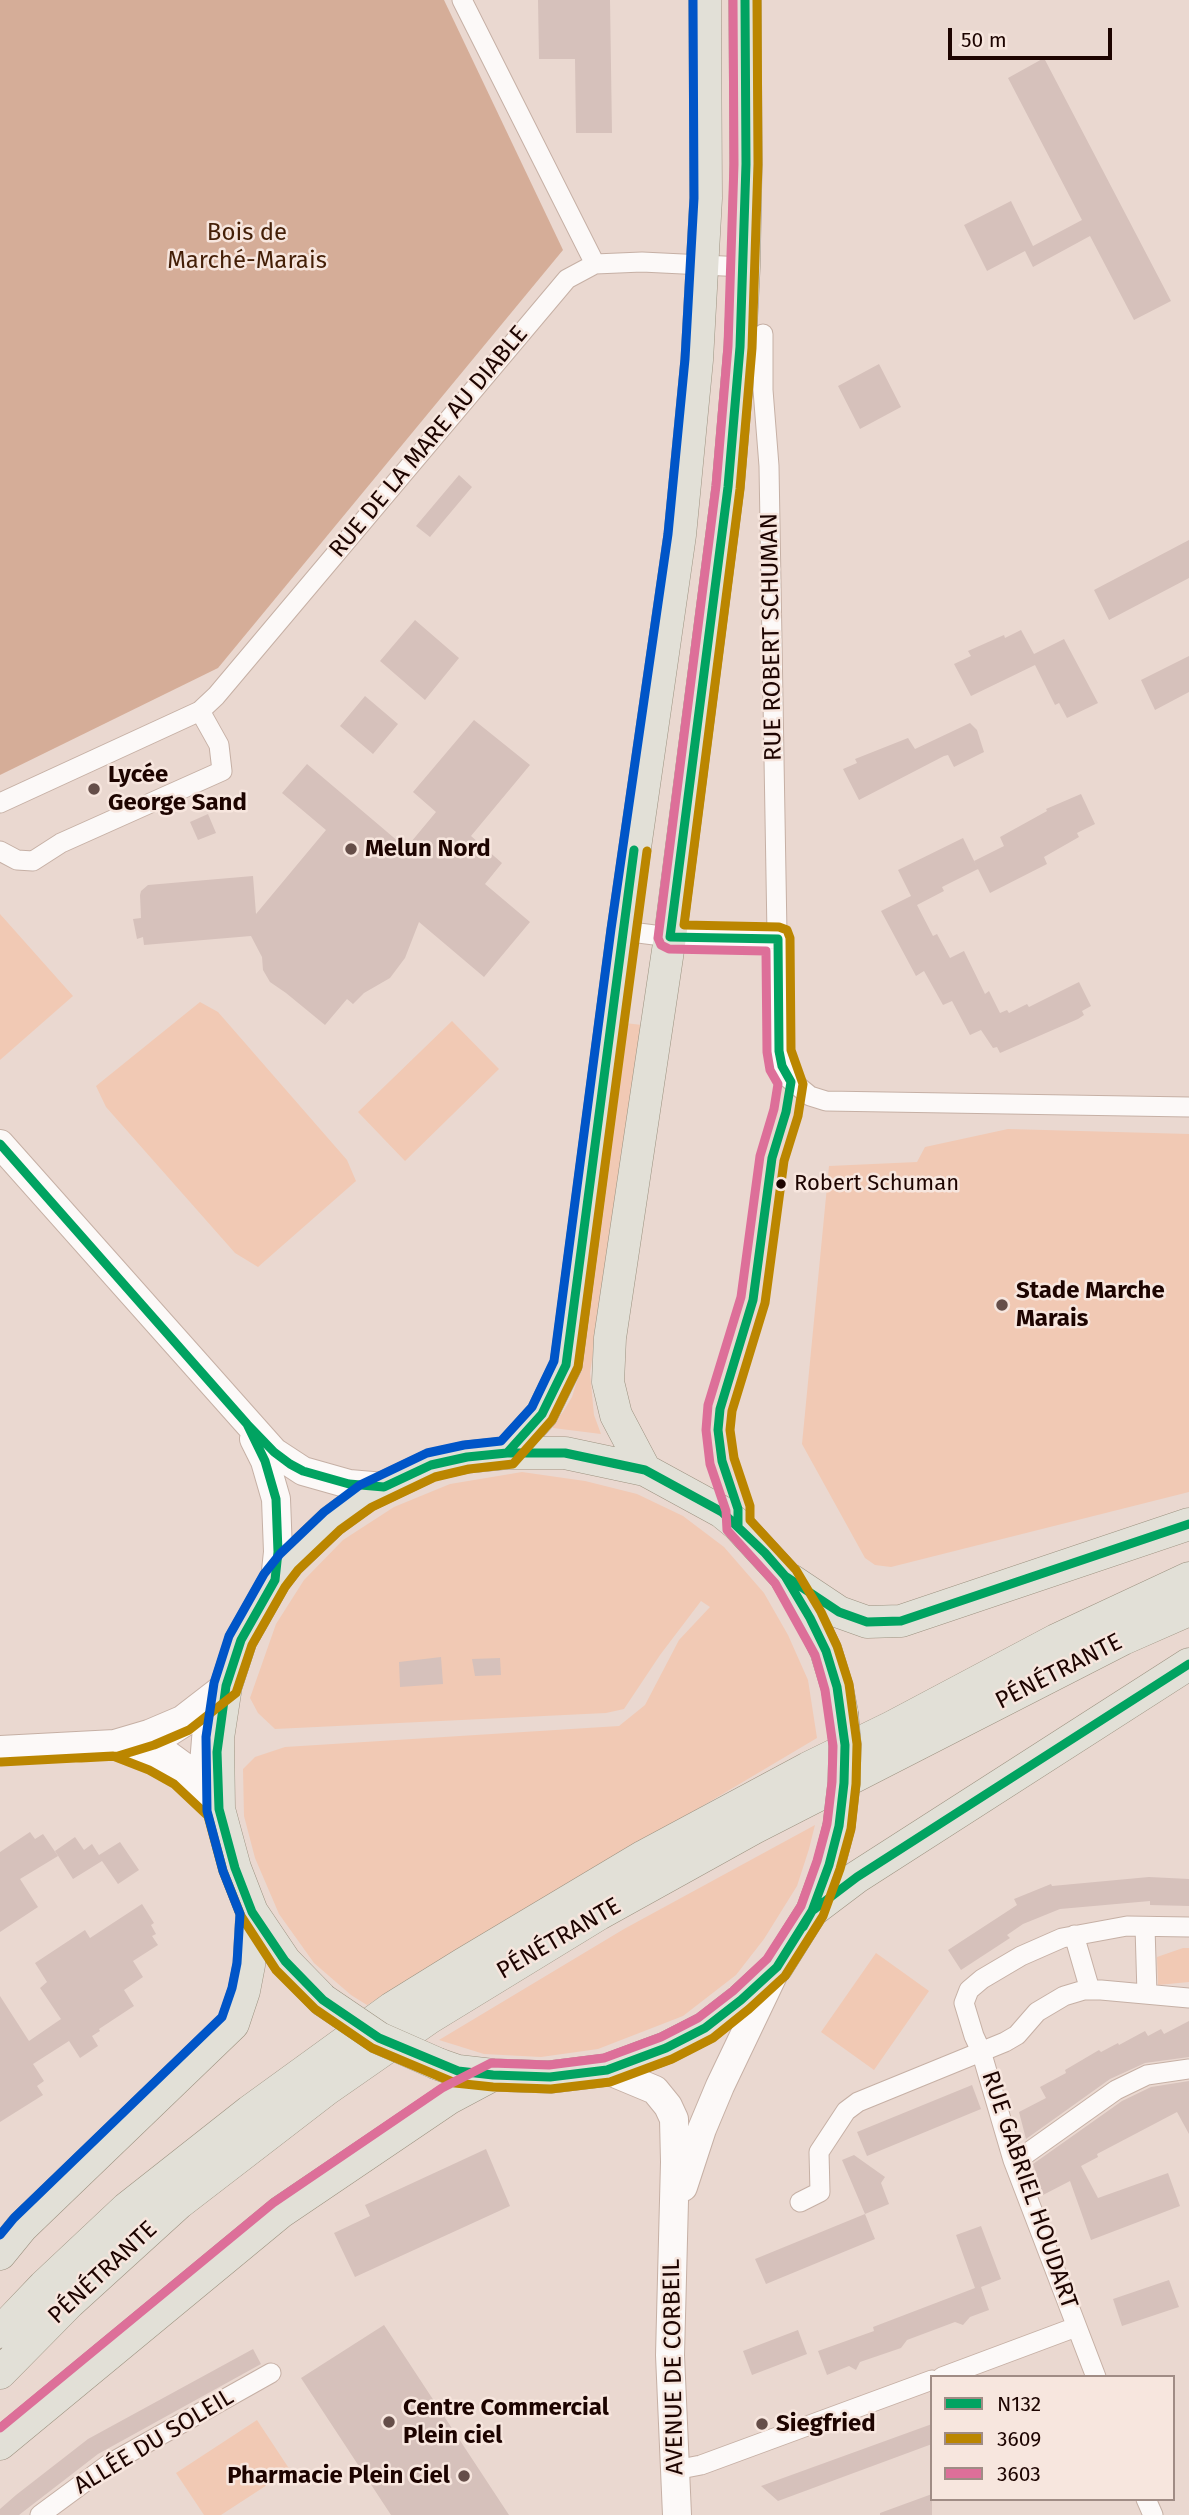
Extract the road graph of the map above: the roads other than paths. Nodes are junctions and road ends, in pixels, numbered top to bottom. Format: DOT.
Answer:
graph roads {
  1 [pos="462,0"];
  2 [pos="705,0"];
  3 [pos="746,0"];
  4 [pos="595,264"];
  5 [pos="702,265"];
  6 [pos="744,267"];
  7 [pos="763,334"];
  8 [pos="200,711"];
  9 [pos="0,803"];
  10 [pos="0,851"];
  11 [pos="623,931"];
  12 [pos="670,937"];
  13 [pos="778,939"];
  14 [pos="1189,1108"];
  15 [pos="0,1144"];
  16 [pos="247,1424"];
  17 [pos="507,1453"];
  18 [pos="645,1470"];
  19 [pos="384,1487"];
  20 [pos="1189,1524"];
  21 [pos="785,1576"];
  22 [pos="1189,1578"];
  23 [pos="275,1580"];
  24 [pos="1189,1610"];
  25 [pos="1189,1664"];
  26 [pos="226,1686"];
  27 [pos="115,1744"];
  28 [pos="0,1750"];
  29 [pos="219,1809"];
  30 [pos="812,1911"];
  31 [pos="252,1912"];
  32 [pos="1144,1927"];
  33 [pos="1189,1927"];
  34 [pos="1074,1935"];
  35 [pos="777,1967"];
  36 [pos="1090,1990"];
  37 [pos="1147,1994"];
  38 [pos="1189,1998"];
  39 [pos="981,2051"];
  40 [pos="1189,2069"];
  41 [pos="607,2070"];
  42 [pos="493,2076"];
  43 [pos="1013,2160"];
  44 [pos="800,2202"];
  45 [pos="673,2220"];
  46 [pos="0,2254"];
  47 [pos="1076,2326"];
  48 [pos="0,2332"];
  49 [pos="0,2373"];
  50 [pos="271,2373"];
  51 [pos="947,2375"];
  52 [pos="1095,2375"];
  53 [pos="930,2381"];
  54 [pos="0,2444"];
  55 [pos="675,2470"];
  56 [pos="40,2515"];
  57 [pos="677,2515"];
  1 -- 4 [label="street"];
  2 -- 5 [label="main road"];
  3 -- 6 [label="main road"];
  4 -- 5 [label="street, RUE DE LA MARE AU DIABLE"];
  4 -- 8 [label="street, RUE DE LA MARE AU DIABLE"];
  5 -- 6 [label="street, RUE DE LA MARE AU DIABLE"];
  5 -- 11 [label="main road"];
  6 -- 12 [label="main road"];
  7 -- 13 [label="street, RUE ROBERT SCHUMAN"];
  8 -- 9 [label="street, RUE DE LA MARE AU DIABLE"];
  8 -- 10 [label="street"];
  11 -- 12 [label="street"];
  11 -- 17 [label="main road"];
  12 -- 13 [label="street"];
  12 -- 18 [label="main road"];
  13 -- 14 [label="street, RUE ROBERT SCHUMAN"];
  15 -- 16 [label="main road"];
  16 -- 19 [label="main road"];
  16 -- 23 [label="main road"];
  17 -- 18 [label="main road"];
  17 -- 19 [label="main road"];
  18 -- 21 [label="main road"];
  19 -- 23 [label="main road"];
  20 -- 21 [label="main road"];
  21 -- 30 [label="main road, bridge"];
  22 -- 48 [label="main road, PÉNÉTRANTE"];
  23 -- 26 [label="main road"];
  24 -- 49 [label="main road, PÉNÉTRANTE"];
  25 -- 30 [label="main road"];
  26 -- 27 [label="main road"];
  26 -- 29 [label="main road"];
  27 -- 28 [label="main road"];
  27 -- 29 [label="main road"];
  29 -- 31 [label="main road"];
  30 -- 35 [label="main road"];
  31 -- 42 [label="main road, bridge"];
  31 -- 46 [label="main road"];
  32 -- 33 [label="street"];
  32 -- 34 [label="street"];
  32 -- 37 [label="street"];
  34 -- 36 [label="street"];
  34 -- 39 [label="street, RUE GABRIEL HOUDART"];
  35 -- 41 [label="main road"];
  35 -- 45 [label="main road, AVENUE DE CORBEIL"];
  36 -- 37 [label="street"];
  36 -- 39 [label="street"];
  37 -- 38 [label="street"];
  39 -- 43 [label="street, RUE GABRIEL HOUDART"];
  39 -- 44 [label="street"];
  40 -- 43 [label="street"];
  41 -- 42 [label="main road"];
  41 -- 45 [label="main road, AVENUE DE CORBEIL"];
  42 -- 54 [label="main road"];
  43 -- 47 [label="street, RUE GABRIEL HOUDART"];
  45 -- 55 [label="main road, AVENUE DE CORBEIL"];
  47 -- 51 [label="street"];
  47 -- 52 [label="street, RUE GABRIEL HOUDART"];
  50 -- 56 [label="street, ALLÉE DU SOLEIL"];
  53 -- 55 [label="street"];
  55 -- 57 [label="main road, AVENUE DE CORBEIL"];
}
